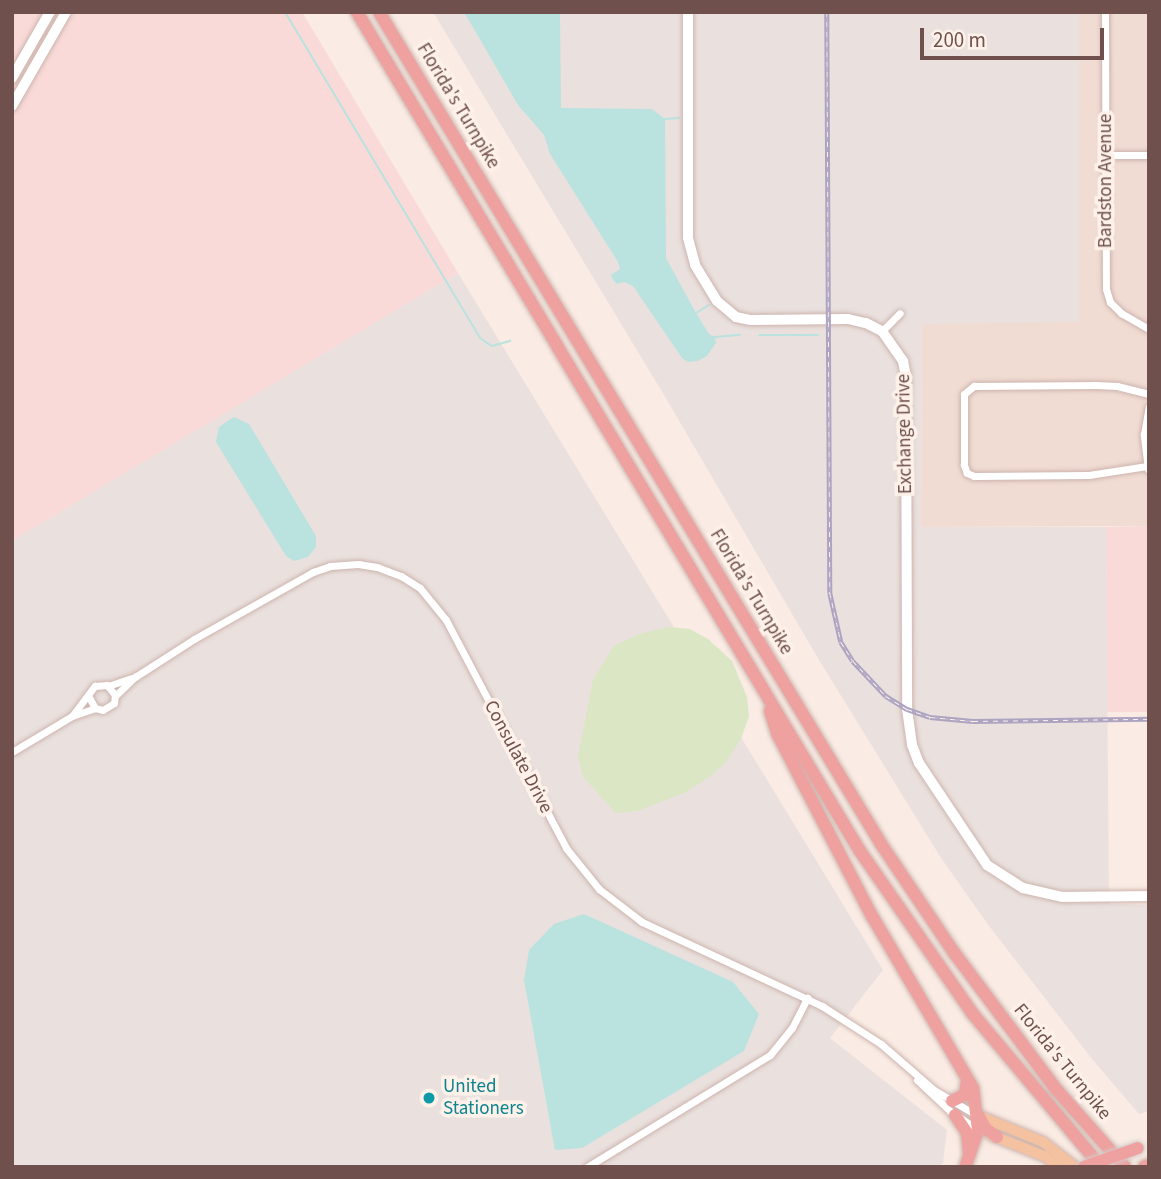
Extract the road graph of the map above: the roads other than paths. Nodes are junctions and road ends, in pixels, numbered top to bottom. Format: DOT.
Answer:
graph roads {
  1 [pos="50,12"];
  2 [pos="66,12"];
  3 [pos="357,12"];
  4 [pos="379,12"];
  5 [pos="688,12"];
  6 [pos="1105,12"];
  7 [pos="12,78"];
  8 [pos="12,106"];
  9 [pos="1106,155"];
  10 [pos="1149,155"];
  11 [pos="900,313"];
  12 [pos="1149,329"];
  13 [pos="882,331"];
  14 [pos="1149,394"];
  15 [pos="1149,407"];
  16 [pos="1148,468"];
  17 [pos="135,677"];
  18 [pos="108,686"];
  19 [pos="762,687"];
  20 [pos="115,696"];
  21 [pos="89,697"];
  22 [pos="95,708"];
  23 [pos="72,716"];
  24 [pos="12,752"];
  25 [pos="1149,896"];
  26 [pos="807,999"];
  27 [pos="908,1069"];
  28 [pos="966,1076"];
  29 [pos="952,1101"];
  30 [pos="955,1115"];
  31 [pos="979,1116"];
  32 [pos="985,1134"];
  33 [pos="1143,1147"];
  34 [pos="1060,1161"];
  35 [pos="966,1165"];
  36 [pos="586,1167"];
  37 [pos="1075,1167"];
  38 [pos="1084,1167"];
  39 [pos="1101,1167"];
  40 [pos="1125,1167"];
  1 -- 7 [label="street"];
  2 -- 8 [label="street"];
  3 -- 19 [label="highway, Florida's Turnpike"];
  4 -- 40 [label="highway, Florida's Turnpike"];
  5 -- 13 [label="street"];
  6 -- 9 [label="street, Bardston Avenue"];
  9 -- 10 [label="street"];
  9 -- 12 [label="street, Bardston Avenue"];
  11 -- 13 [label="street"];
  13 -- 25 [label="street, Exchange Drive"];
  14 -- 16 [label="street"];
  15 -- 16 [label="street"];
  17 -- 18 [label="street, Consulate Drive"];
  17 -- 20 [label="street, Consulate Drive"];
  17 -- 26 [label="street, Consulate Drive"];
  18 -- 20 [label="street"];
  18 -- 21 [label="street"];
  19 -- 28 [label="highway"];
  19 -- 39 [label="highway, Florida's Turnpike"];
  20 -- 22 [label="street"];
  21 -- 22 [label="street"];
  21 -- 23 [label="street"];
  22 -- 23 [label="street"];
  23 -- 24 [label="street"];
  26 -- 27 [label="street, Consulate Drive"];
  26 -- 36 [label="street"];
  27 -- 29 [label="street, Consulate Drive"];
  27 -- 30 [label="street, Consulate Drive"];
  28 -- 29 [label="highway"];
  28 -- 31 [label="highway"];
  29 -- 31 [label="street, Consulate Drive"];
  30 -- 32 [label="street, Consulate Drive"];
  30 -- 35 [label="highway"];
  31 -- 32 [label="highway"];
  31 -- 34 [label="main road, Consulate Drive"];
  32 -- 34 [label="main road"];
  32 -- 35 [label="highway"];
  33 -- 38 [label="highway, bridge"];
  34 -- 37 [label="main road, Consulate Drive"];
}
